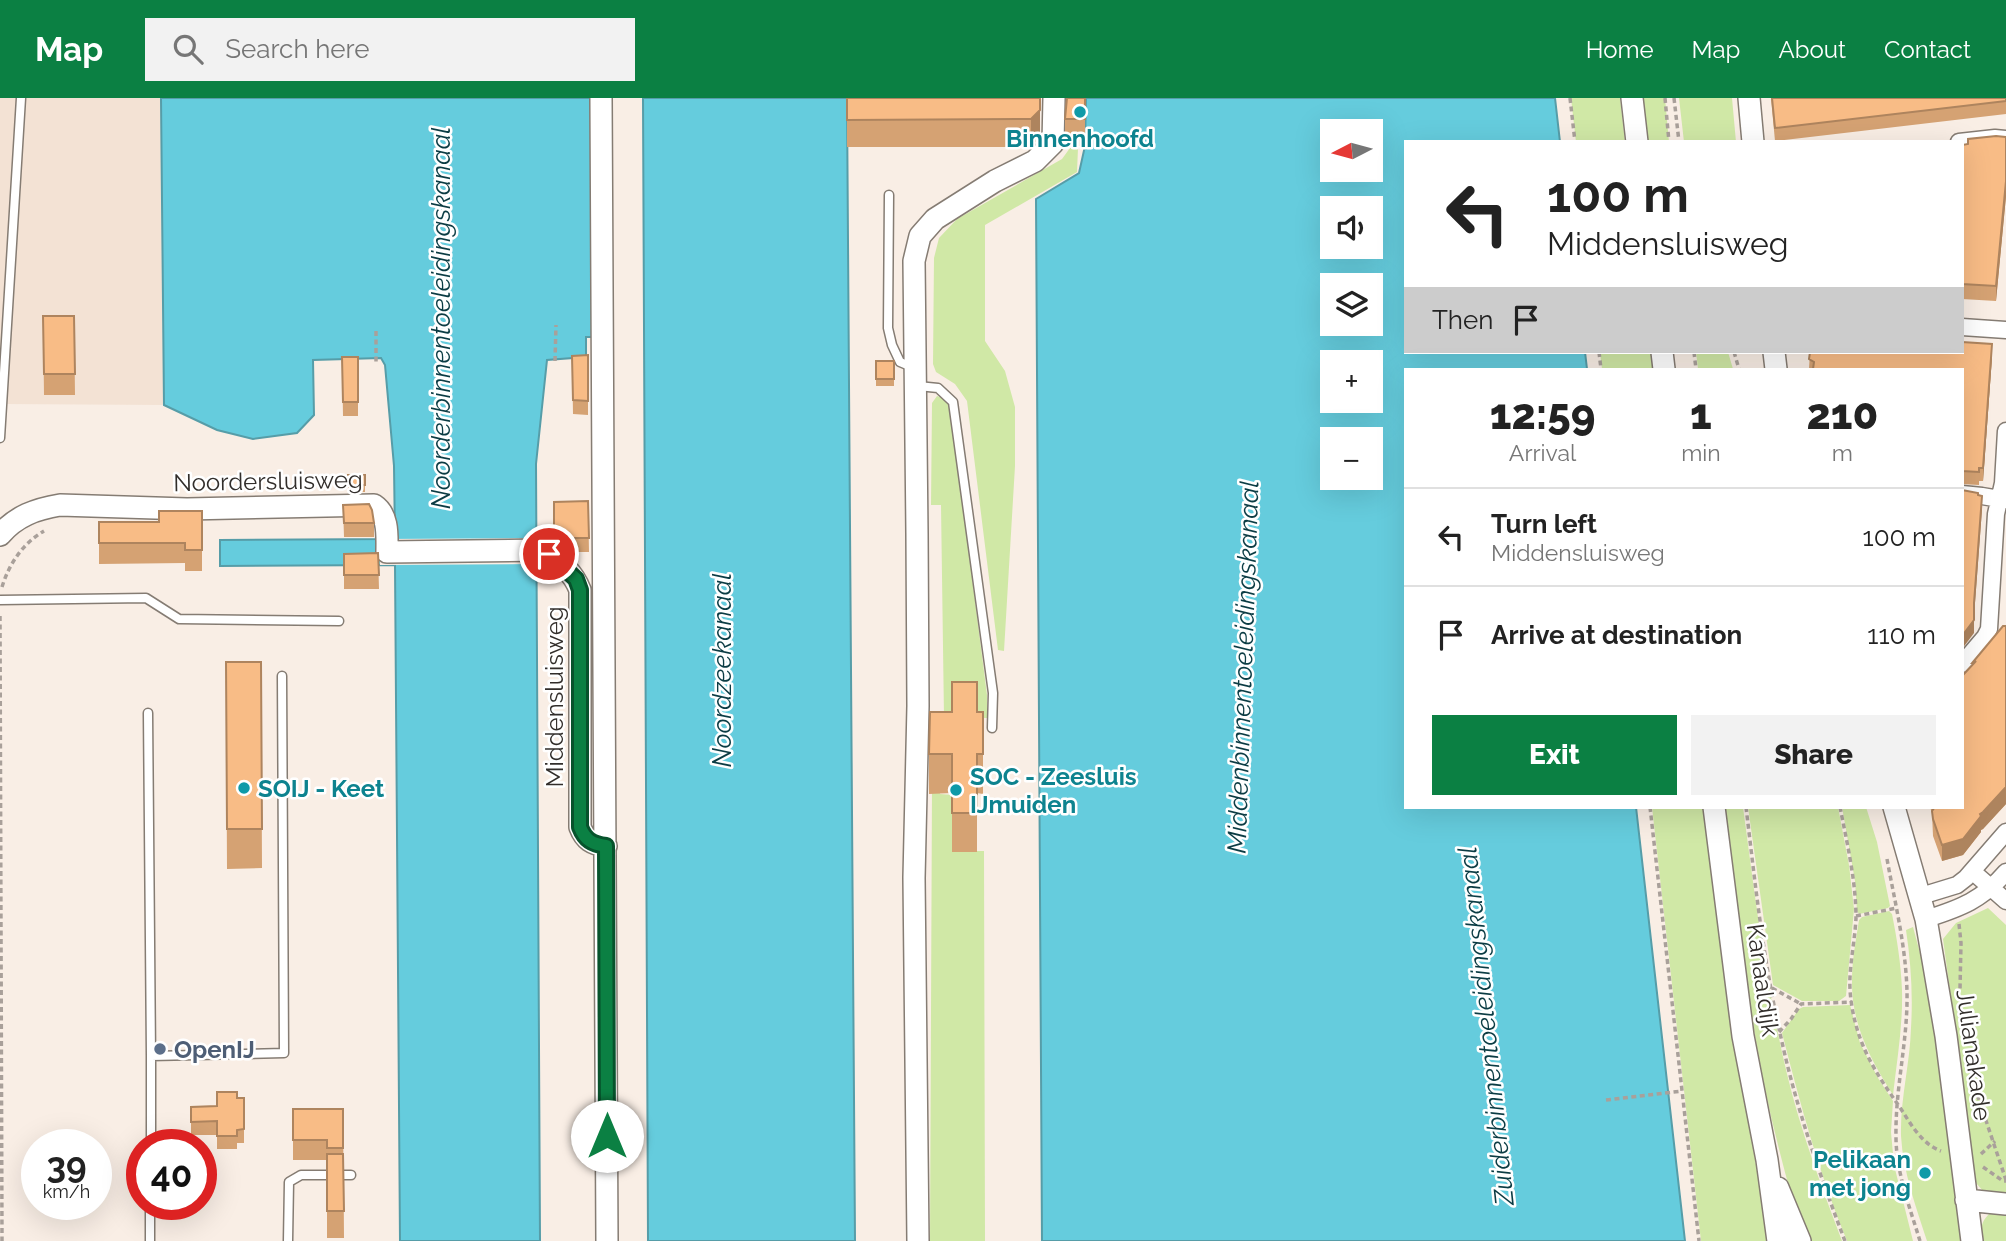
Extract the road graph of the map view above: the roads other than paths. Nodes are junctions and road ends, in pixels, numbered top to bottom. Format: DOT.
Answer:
graph roads {
  1 [pos="21,98"];
  2 [pos="601,98"];
  3 [pos="1054,98"];
  4 [pos="1632,98"];
  5 [pos="1749,98"];
  6 [pos="2006,139"];
  7 [pos="1637,140"];
  8 [pos="1753,140"];
  9 [pos="1964,141"];
  10 [pos="889,195"];
  11 [pos="1964,327"];
  12 [pos="2006,330"];
  13 [pos="915,376"];
  14 [pos="2006,430"];
  15 [pos="0,438"];
  16 [pos="1964,494"];
  17 [pos="2003,500"];
  18 [pos="2,527"];
  19 [pos="541,550"];
  20 [pos="0,600"];
  21 [pos="339,621"];
  22 [pos="1964,662"];
  23 [pos="282,676"];
  24 [pos="148,713"];
  25 [pos="992,728"];
  26 [pos="1714,809"];
  27 [pos="1895,809"];
  28 [pos="2006,832"];
  29 [pos="606,846"];
  30 [pos="1972,871"];
  31 [pos="2006,872"];
  32 [pos="1993,887"];
  33 [pos="1921,896"];
  34 [pos="2006,901"];
  35 [pos="1926,919"];
  36 [pos="151,1056"];
  37 [pos="150,1129"];
  38 [pos="1767,1160"];
  39 [pos="351,1175"];
  40 [pos="1966,1200"];
  41 [pos="2006,1204"];
  42 [pos="150,1220"];
  43 [pos="150,1241"];
  44 [pos="289,1241"];
  45 [pos="607,1241"];
  46 [pos="918,1241"];
  47 [pos="1778,1241"];
  48 [pos="1800,1241"];
  49 [pos="1972,1241"];
  1 -- 15 [label="lane"];
  2 -- 29 [label="street"];
  3 -- 13 [label="street"];
  4 -- 7 [label="street"];
  5 -- 8 [label="street"];
  6 -- 9 [label="street"];
  10 -- 13 [label="lane"];
  11 -- 12 [label="street"];
  13 -- 25 [label="lane"];
  13 -- 46 [label="street"];
  14 -- 17 [label="street"];
  16 -- 17 [label="street"];
  17 -- 22 [label="street"];
  18 -- 19 [label="street, Noordersluisweg"];
  19 -- 29 [label="street, Middensluisweg"];
  20 -- 21 [label="lane"];
  23 -- 36 [label="lane"];
  24 -- 36 [label="lane"];
  26 -- 38 [label="street, Kanaaldijk"];
  27 -- 33 [label="street, Julianakade"];
  28 -- 30 [label="street"];
  29 -- 45 [label="street"];
  30 -- 32 [label="street"];
  30 -- 33 [label="street"];
  31 -- 32 [label="street"];
  32 -- 34 [label="street"];
  32 -- 35 [label="street"];
  33 -- 35 [label="street, Julianakade"];
  35 -- 40 [label="street, Julianakade"];
  36 -- 37 [label="lane"];
  38 -- 47 [label="street, Kanaaldijk"];
  38 -- 48 [label="street, Kanaaldijk"];
  39 -- 44 [label="lane"];
  40 -- 41 [label="street"];
  40 -- 49 [label="street, Julianakade"];
  42 -- 43 [label="lane"];
}
